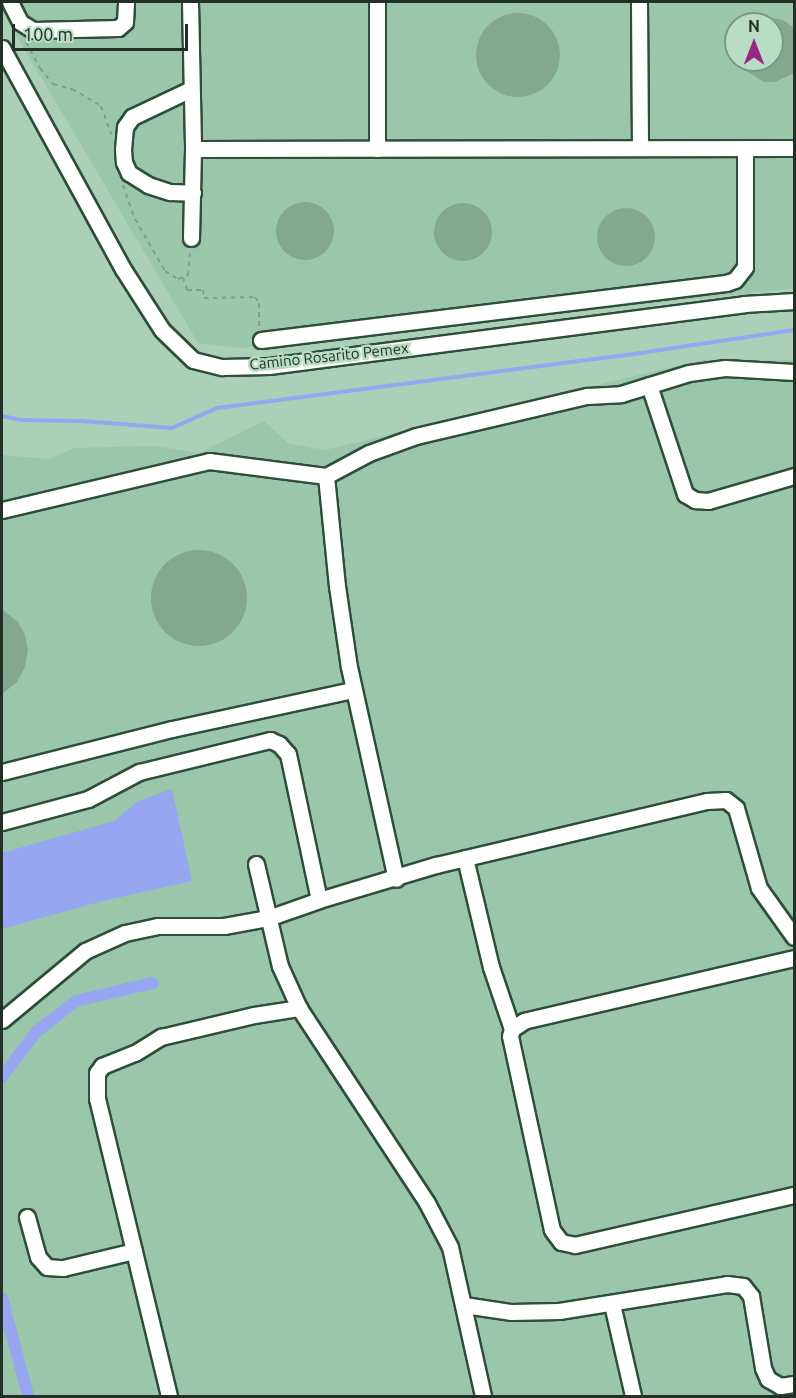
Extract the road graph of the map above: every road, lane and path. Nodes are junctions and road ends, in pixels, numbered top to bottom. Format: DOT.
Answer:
graph roads {
  1 [pos="10,2"];
  2 [pos="126,2"];
  3 [pos="190,2"];
  4 [pos="377,2"];
  5 [pos="639,2"];
  6 [pos="2,48"];
  7 [pos="2,71"];
  8 [pos="18,76"];
  9 [pos="190,89"];
  10 [pos="640,148"];
  11 [pos="745,148"];
  12 [pos="795,148"];
  13 [pos="193,149"];
  14 [pos="377,149"];
  15 [pos="193,193"];
  16 [pos="190,238"];
  17 [pos="183,277"];
  18 [pos="795,301"];
  19 [pos="266,340"];
  20 [pos="795,372"];
  21 [pos="649,385"];
  22 [pos="326,476"];
  23 [pos="795,476"];
  24 [pos="2,510"];
  25 [pos="353,690"];
  26 [pos="2,772"];
  27 [pos="2,822"];
  28 [pos="465,858"];
  29 [pos="256,864"];
  30 [pos="396,879"];
  31 [pos="319,900"];
  32 [pos="268,918"];
  33 [pos="795,937"];
  34 [pos="795,958"];
  35 [pos="299,1008"];
  36 [pos="2,1020"];
  37 [pos="512,1029"];
  38 [pos="795,1195"];
  39 [pos="27,1217"];
  40 [pos="134,1251"];
  41 [pos="612,1304"];
  42 [pos="464,1305"];
  43 [pos="795,1384"];
  44 [pos="169,1396"];
  45 [pos="483,1396"];
  46 [pos="633,1396"];
  1 -- 2 [label="street"];
  3 -- 9 [label="street"];
  4 -- 14 [label="street"];
  5 -- 10 [label="street"];
  6 -- 8 [label="street, Camino Rosarito Pemex"];
  7 -- 8 [label="street"];
  8 -- 18 [label="street, Camino Rosarito Pemex"];
  9 -- 13 [label="street"];
  9 -- 15 [label="street"];
  10 -- 11 [label="street"];
  10 -- 14 [label="street"];
  11 -- 12 [label="street"];
  11 -- 19 [label="street"];
  13 -- 14 [label="street"];
  13 -- 15 [label="street"];
  15 -- 16 [label="street"];
  17 -- 19 [label="path"];
  20 -- 21 [label="street"];
  21 -- 22 [label="street"];
  21 -- 23 [label="street"];
  22 -- 24 [label="street"];
  22 -- 25 [label="street"];
  25 -- 26 [label="street"];
  25 -- 30 [label="street"];
  27 -- 31 [label="street"];
  28 -- 30 [label="street"];
  28 -- 33 [label="street"];
  28 -- 37 [label="street"];
  29 -- 32 [label="street"];
  30 -- 31 [label="street"];
  31 -- 32 [label="street"];
  32 -- 35 [label="street"];
  32 -- 36 [label="street"];
  34 -- 37 [label="street"];
  35 -- 40 [label="street"];
  35 -- 42 [label="street"];
  37 -- 38 [label="street"];
  39 -- 40 [label="street"];
  40 -- 44 [label="street"];
  41 -- 42 [label="street"];
  41 -- 43 [label="street"];
  41 -- 46 [label="street"];
  42 -- 45 [label="street"];
}
